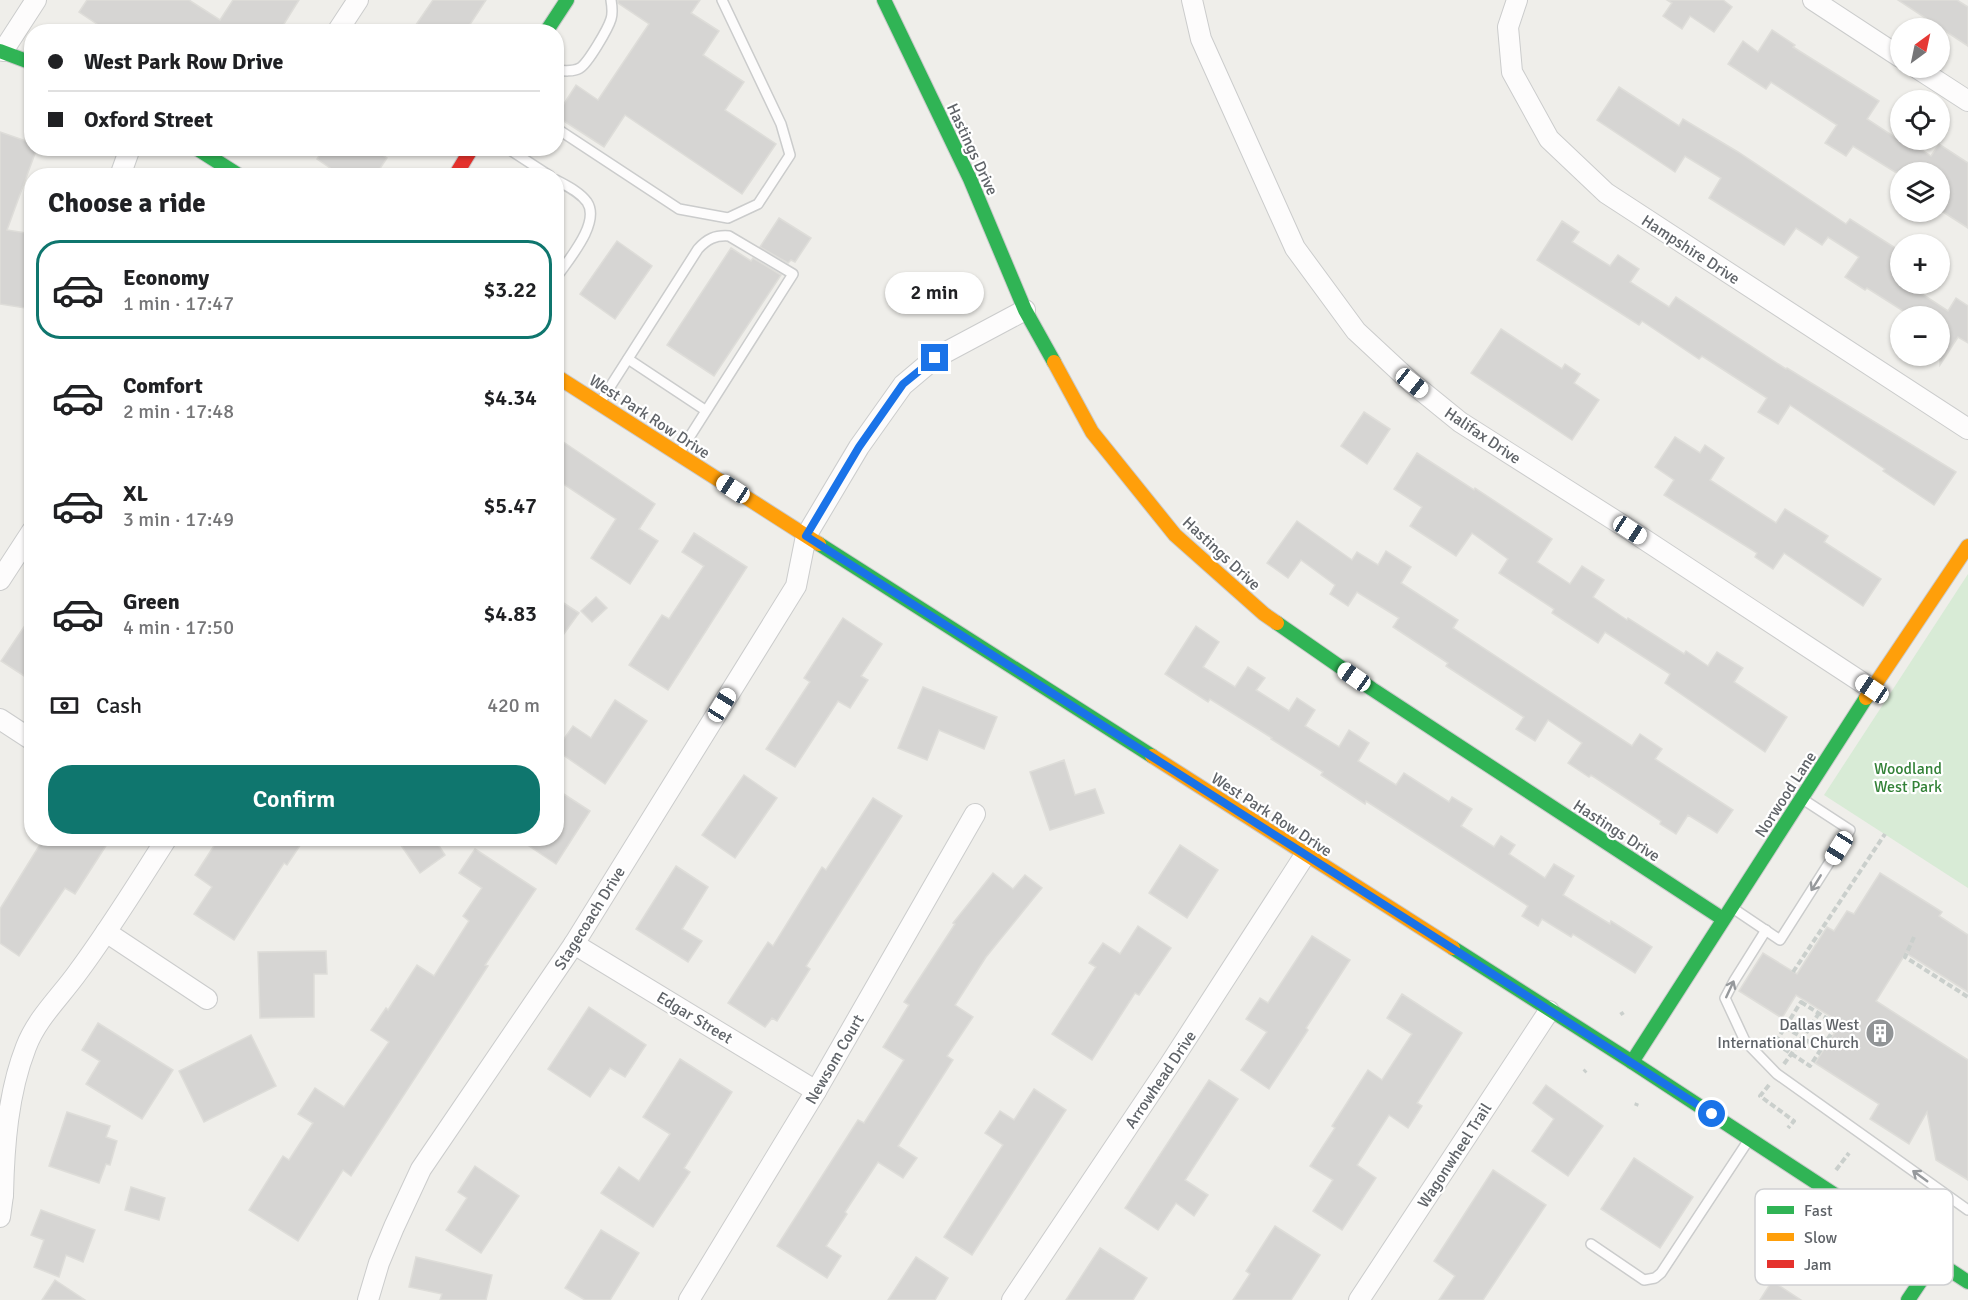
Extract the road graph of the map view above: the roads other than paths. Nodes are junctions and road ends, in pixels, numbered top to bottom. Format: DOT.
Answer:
graph roads {
  1 [pos="36,0"];
  2 [pos="358,0"];
  3 [pos="567,0"];
  4 [pos="611,0"];
  5 [pos="722,0"];
  6 [pos="884,0"];
  7 [pos="1192,0"];
  8 [pos="1517,0"];
  9 [pos="1813,0"];
  10 [pos="342,24"];
  11 [pos="551,24"];
  12 [pos="1890,50"];
  13 [pos="1,51"];
  14 [pos="24,60"];
  15 [pos="564,71"];
  16 [pos="1932,78"];
  17 [pos="1968,101"];
  18 [pos="564,133"];
  19 [pos="209,156"];
  20 [pos="519,156"];
  21 [pos="227,168"];
  22 [pos="538,168"];
  23 [pos="564,185"];
  24 [pos="564,266"];
  25 [pos="1025,310"];
  26 [pos="628,359"];
  27 [pos="564,381"];
  28 [pos="599,403"];
  29 [pos="705,410"];
  30 [pos="1968,429"];
  31 [pos="678,454"];
  32 [pos="806,536"];
  33 [pos="24,543"];
  34 [pos="1968,546"];
  35 [pos="0,580"];
  36 [pos="1872,689"];
  37 [pos="0,719"];
  38 [pos="24,735"];
  39 [pos="1802,798"];
  40 [pos="975,814"];
  41 [pos="162,846"];
  42 [pos="1305,855"];
  43 [pos="1727,913"];
  44 [pos="1766,930"];
  45 [pos="106,932"];
  46 [pos="574,944"];
  47 [pos="207,999"];
  48 [pos="1549,1011"];
  49 [pos="1632,1062"];
  50 [pos="816,1091"];
  51 [pos="1749,1139"];
  52 [pos="1826,1189"];
  53 [pos="1939,1189"];
  54 [pos="1,1195"];
  55 [pos="1953,1199"];
  56 [pos="1968,1210"];
  57 [pos="0,1217"];
  58 [pos="1591,1245"];
  59 [pos="1953,1272"];
  60 [pos="1968,1282"];
  61 [pos="1918,1285"];
  62 [pos="368,1300"];
  63 [pos="689,1300"];
  64 [pos="1011,1300"];
  65 [pos="1359,1300"];
  66 [pos="1908,1300"];
  1 -- 13 [label="street"];
  2 -- 10 [label="street"];
  3 -- 11 [label="street"];
  4 -- 15 [label="lane"];
  5 -- 18 [label="lane"];
  6 -- 25 [label="street, Hastings Drive"];
  7 -- 36 [label="street, Halifax Drive"];
  8 -- 30 [label="street, Hampshire Drive"];
  9 -- 12 [label="street"];
  13 -- 14 [label="street"];
  16 -- 17 [label="street"];
  19 -- 21 [label="street"];
  20 -- 22 [label="lane"];
  23 -- 24 [label="lane"];
  25 -- 32 [label="street, Stagecoach Drive"];
  25 -- 43 [label="street, Hastings Drive"];
  26 -- 28 [label="lane"];
  26 -- 29 [label="lane"];
  26 -- 29 [label="lane"];
  27 -- 28 [label="street, West Park Row Drive"];
  28 -- 31 [label="street, West Park Row Drive"];
  29 -- 31 [label="lane"];
  31 -- 32 [label="street, West Park Row Drive"];
  32 -- 42 [label="street, West Park Row Drive"];
  32 -- 46 [label="street, Stagecoach Drive"];
  33 -- 35 [label="street"];
  34 -- 36 [label="street, Norwood Lane"];
  36 -- 39 [label="street, Norwood Lane"];
  37 -- 38 [label="street"];
  39 -- 43 [label="street, Norwood Lane"];
  39 -- 44 [label="lane, one-way"];
  40 -- 50 [label="street, Newsom Court"];
  41 -- 45 [label="street"];
  42 -- 48 [label="street, West Park Row Drive"];
  42 -- 64 [label="street, Arrowhead Drive"];
  43 -- 44 [label="lane"];
  43 -- 49 [label="street, Norwood Lane"];
  53 -- 44 [label="lane, one-way"];
  45 -- 47 [label="street"];
  45 -- 54 [label="street"];
  46 -- 50 [label="street, Edgar Street"];
  46 -- 62 [label="street, Stagecoach Drive"];
  48 -- 49 [label="street, West Park Row Drive"];
  48 -- 65 [label="street, Wagonwheel Trail"];
  49 -- 51 [label="street, West Park Row Drive"];
  50 -- 63 [label="street, Newsom Court"];
  51 -- 52 [label="street, West Park Row Drive"];
  51 -- 58 [label="lane"];
  54 -- 57 [label="street"];
  56 -- 55 [label="lane, one-way"];
  59 -- 60 [label="street, West Park Row Drive"];
  61 -- 66 [label="street"];
}
